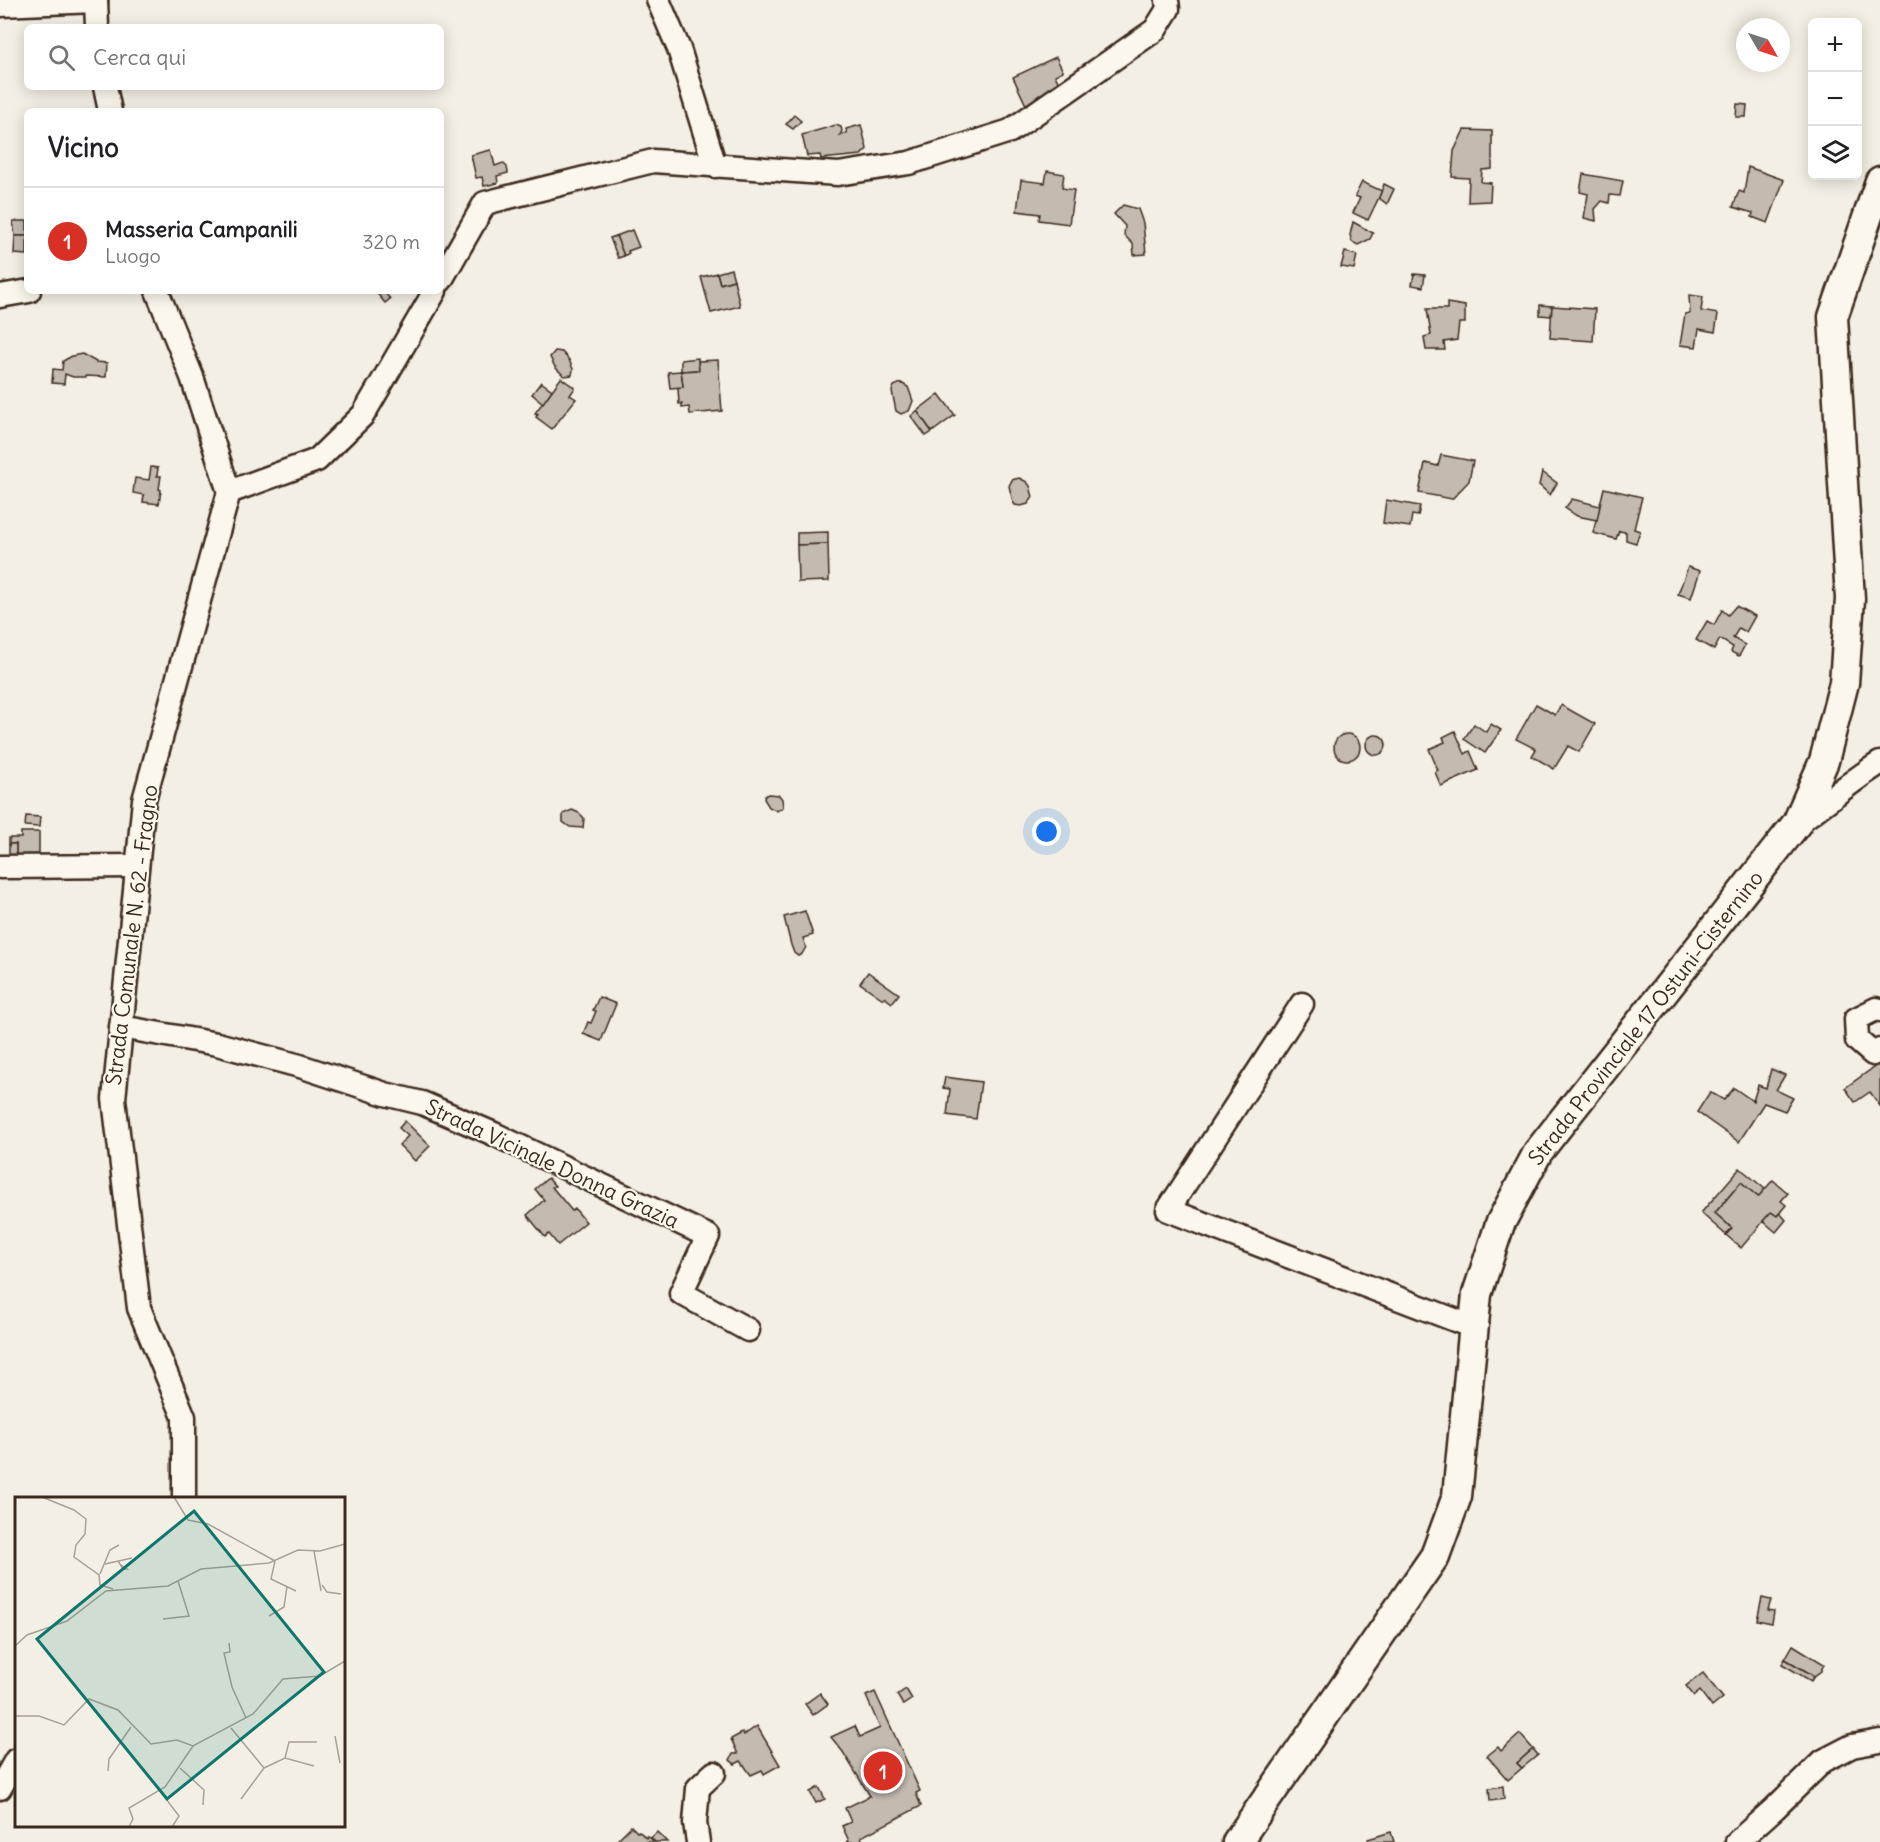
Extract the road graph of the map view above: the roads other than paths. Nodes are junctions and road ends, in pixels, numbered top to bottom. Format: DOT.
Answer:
graph roads {
  1 [pos="96,0"];
  2 [pos="658,0"];
  3 [pos="1167,0"];
  4 [pos="0,5"];
  5 [pos="97,24"];
  6 [pos="106,90"];
  7 [pos="109,108"];
  8 [pos="715,166"];
  9 [pos="1880,181"];
  10 [pos="444,275"];
  11 [pos="24,292"];
  12 [pos="158,294"];
  13 [pos="433,294"];
  14 [pos="0,296"];
  15 [pos="229,492"];
  16 [pos="1880,763"];
  17 [pos="1797,823"];
  18 [pos="137,866"];
  19 [pos="0,867"];
  20 [pos="1302,1004"];
  21 [pos="1880,1010"];
  22 [pos="121,1027"];
  23 [pos="1880,1050"];
  24 [pos="1473,1326"];
  25 [pos="748,1330"];
  26 [pos="184,1497"];
  27 [pos="1880,1741"];
  28 [pos="15,1762"];
  29 [pos="714,1773"];
  30 [pos="0,1788"];
  31 [pos="698,1842"];
  32 [pos="1238,1842"];
  33 [pos="1737,1842"];
  1 -- 4 [label="street"];
  1 -- 5 [label="street"];
  2 -- 8 [label="street"];
  3 -- 8 [label="street"];
  6 -- 7 [label="street"];
  8 -- 10 [label="street"];
  9 -- 17 [label="main road, Strada Provinciale 17 Ostuni-Cisternino"];
  11 -- 14 [label="street"];
  12 -- 15 [label="street"];
  13 -- 15 [label="street"];
  15 -- 18 [label="street, Strada Comunale N. 62 - Fragno"];
  16 -- 17 [label="street"];
  17 -- 24 [label="main road, Strada Provinciale 17 Ostuni-Cisternino"];
  18 -- 19 [label="street"];
  18 -- 22 [label="street, Strada Comunale N. 62 - Fragno"];
  20 -- 24 [label="street"];
  21 -- 23 [label="street"];
  22 -- 25 [label="street, Strada Vicinale Donna Grazia"];
  22 -- 26 [label="street, Strada Comunale N. 62 - Fragno"];
  24 -- 32 [label="main road, Strada Provinciale 17 Ostuni-Cisternino"];
  27 -- 33 [label="street"];
  28 -- 30 [label="street"];
  29 -- 31 [label="street"];
}
